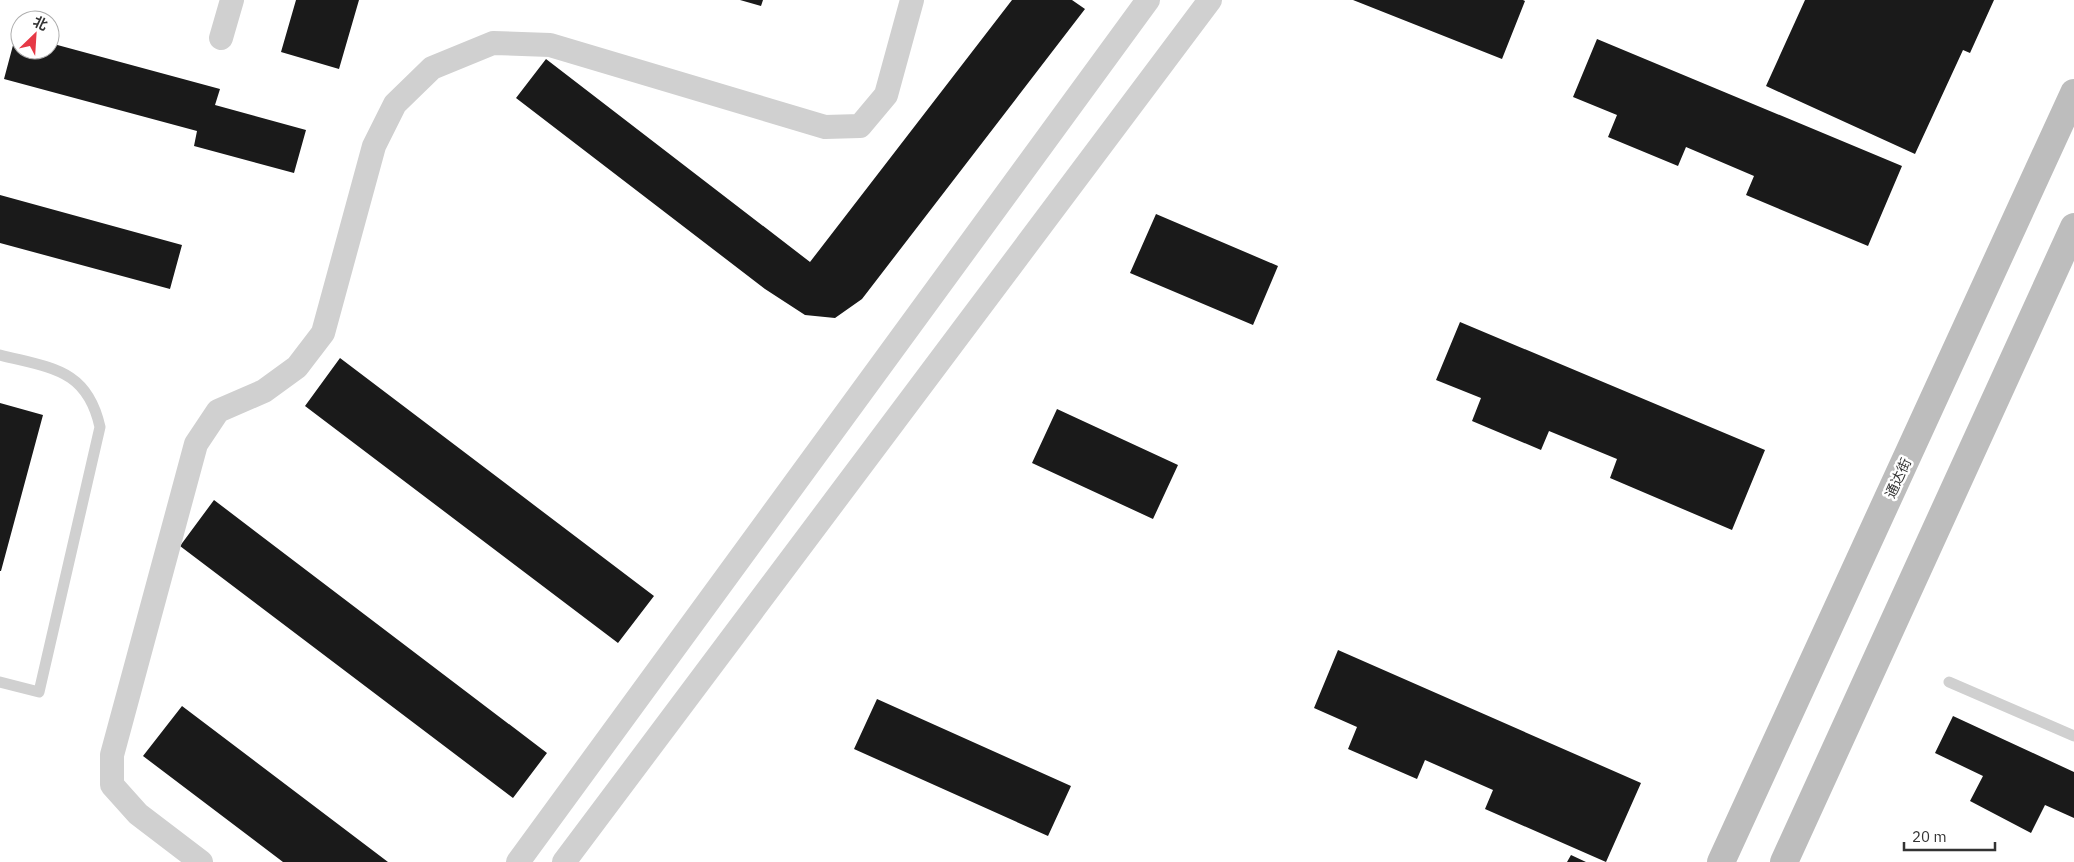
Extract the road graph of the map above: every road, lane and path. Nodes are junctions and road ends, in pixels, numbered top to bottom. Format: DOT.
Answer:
graph roads {
  1 [pos="232,0"];
  2 [pos="912,0"];
  3 [pos="1148,0"];
  4 [pos="1210,0"];
  5 [pos="221,38"];
  6 [pos="2074,94"];
  7 [pos="2074,227"];
  8 [pos="0,355"];
  9 [pos="0,682"];
  10 [pos="1949,682"];
  11 [pos="2074,736"];
  12 [pos="201,862"];
  13 [pos="518,862"];
  14 [pos="564,862"];
  15 [pos="1721,862"];
  16 [pos="1784,862"];
  1 -- 5 [label="street"];
  2 -- 12 [label="street"];
  3 -- 13 [label="street"];
  4 -- 14 [label="street"];
  6 -- 15 [label="main road, 通达街"];
  7 -- 16 [label="main road"];
  8 -- 9 [label="lane"];
  10 -- 11 [label="lane"];
}
